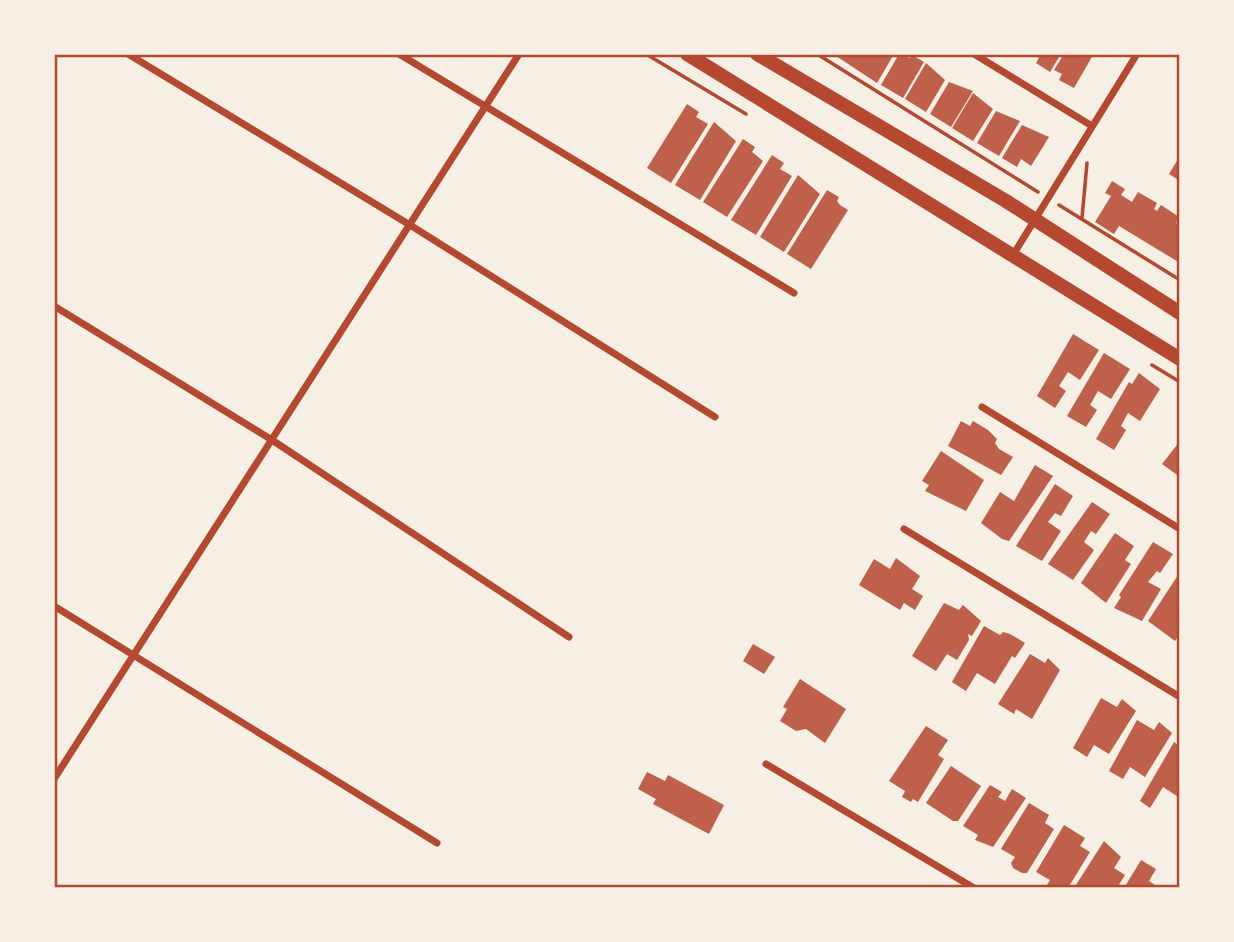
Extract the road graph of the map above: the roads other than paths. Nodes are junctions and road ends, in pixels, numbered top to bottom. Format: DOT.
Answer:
graph roads {
  1 [pos="128,54"];
  2 [pos="400,54"];
  3 [pos="519,54"];
  4 [pos="687,54"];
  5 [pos="757,54"];
  6 [pos="974,54"];
  7 [pos="1137,54"];
  8 [pos="485,108"];
  9 [pos="1092,126"];
  10 [pos="1035,220"];
  11 [pos="410,225"];
  12 [pos="1013,254"];
  13 [pos="793,293"];
  14 [pos="54,306"];
  15 [pos="1180,313"];
  16 [pos="1180,359"];
  17 [pos="982,407"];
  18 [pos="715,417"];
  19 [pos="272,440"];
  20 [pos="904,529"];
  21 [pos="1180,529"];
  22 [pos="54,606"];
  23 [pos="569,637"];
  24 [pos="134,654"];
  25 [pos="1180,697"];
  26 [pos="766,764"];
  27 [pos="54,779"];
  28 [pos="438,842"];
  29 [pos="974,888"];
  1 -- 11 [label="street"];
  2 -- 8 [label="street"];
  3 -- 8 [label="street"];
  4 -- 12 [label="main road"];
  5 -- 10 [label="main road"];
  6 -- 9 [label="street"];
  7 -- 9 [label="street"];
  8 -- 11 [label="street"];
  8 -- 13 [label="street"];
  9 -- 10 [label="street"];
  10 -- 12 [label="street"];
  10 -- 15 [label="main road"];
  11 -- 18 [label="street"];
  11 -- 19 [label="street"];
  12 -- 16 [label="main road"];
  14 -- 19 [label="street"];
  17 -- 21 [label="street"];
  19 -- 23 [label="street"];
  19 -- 24 [label="street"];
  20 -- 25 [label="street"];
  22 -- 24 [label="street"];
  24 -- 27 [label="street"];
  24 -- 28 [label="street"];
  26 -- 29 [label="street"];
}
